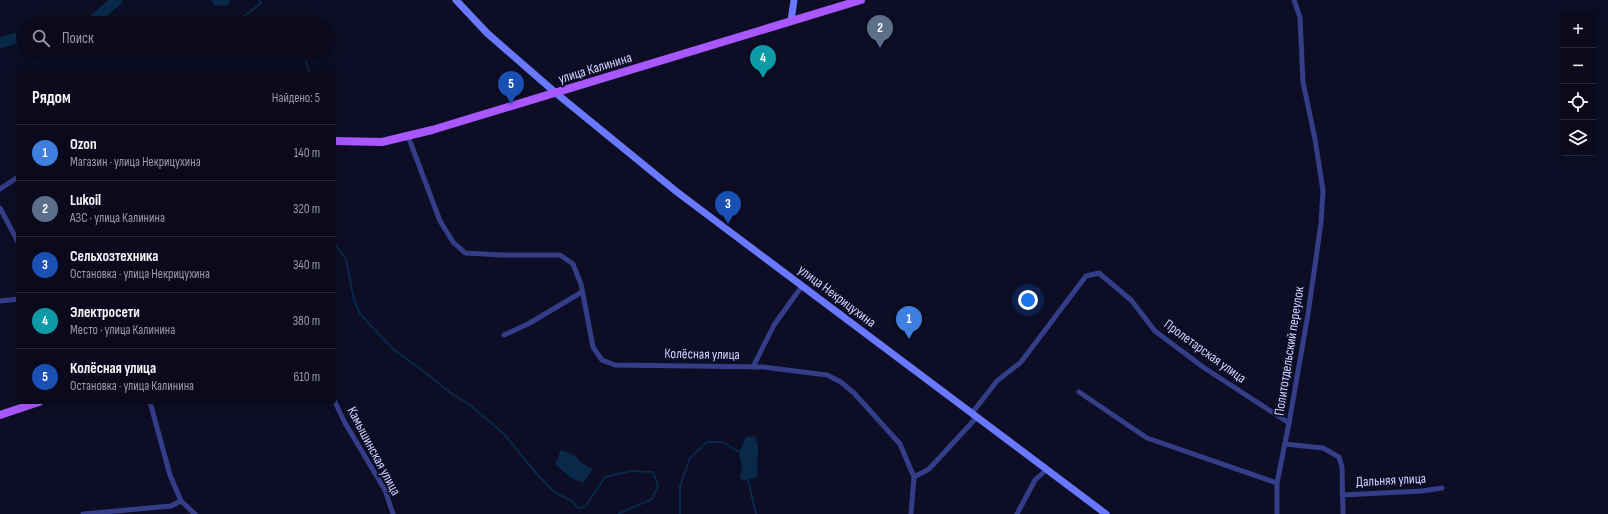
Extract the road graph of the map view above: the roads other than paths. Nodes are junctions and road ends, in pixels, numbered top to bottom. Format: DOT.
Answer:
graph roads {
  1 [pos="456,0"];
  2 [pos="794,0"];
  3 [pos="861,0"];
  4 [pos="1294,0"];
  5 [pos="791,21"];
  6 [pos="557,94"];
  7 [pos="408,136"];
  8 [pos="336,141"];
  9 [pos="16,178"];
  10 [pos="0,190"];
  11 [pos="0,208"];
  12 [pos="16,238"];
  13 [pos="802,286"];
  14 [pos="582,292"];
  15 [pos="16,299"];
  16 [pos="0,301"];
  17 [pos="504,335"];
  18 [pos="753,367"];
  19 [pos="1078,392"];
  20 [pos="33,404"];
  21 [pos="151,404"];
  22 [pos="336,404"];
  23 [pos="0,415"];
  24 [pos="974,415"];
  25 [pos="1289,423"];
  26 [pos="1285,444"];
  27 [pos="1046,469"];
  28 [pos="914,477"];
  29 [pos="1277,483"];
  30 [pos="1442,488"];
  31 [pos="1342,495"];
  32 [pos="181,501"];
  33 [pos="83,514"];
  34 [pos="195,514"];
  35 [pos="392,514"];
  36 [pos="911,514"];
  37 [pos="1017,514"];
  38 [pos="1106,514"];
  39 [pos="1277,514"];
  40 [pos="1343,514"];
  1 -- 6 [label="street, улица Некрицухина"];
  2 -- 5 [label="street"];
  3 -- 5 [label="main road, улица Калинина"];
  4 -- 25 [label="street, Политотдельский переулок"];
  5 -- 6 [label="main road, улица Калинина"];
  6 -- 7 [label="main road, улица Калинина"];
  6 -- 13 [label="street, улица Некрицухина"];
  7 -- 8 [label="main road, улица Калинина"];
  7 -- 14 [label="street, Колёсная улица"];
  9 -- 10 [label="street"];
  11 -- 12 [label="street"];
  13 -- 18 [label="street"];
  13 -- 24 [label="street, улица Некрицухина"];
  14 -- 17 [label="street"];
  14 -- 18 [label="street, Колёсная улица"];
  15 -- 16 [label="street"];
  18 -- 28 [label="street, Колёсная улица"];
  19 -- 29 [label="street"];
  20 -- 23 [label="main road"];
  21 -- 32 [label="street"];
  22 -- 35 [label="street, Камышинская улица"];
  24 -- 25 [label="street, Пролетарская улица"];
  24 -- 27 [label="street, улица Некрицухина"];
  24 -- 28 [label="street"];
  25 -- 26 [label="street, Политотдельский переулок"];
  26 -- 29 [label="street, Политотдельский переулок"];
  26 -- 31 [label="street"];
  27 -- 37 [label="street"];
  27 -- 38 [label="street, улица Некрицухина"];
  28 -- 36 [label="street, Колёсная улица"];
  29 -- 39 [label="street, Политотдельский переулок"];
  30 -- 31 [label="street, Дальняя улица"];
  31 -- 40 [label="street"];
  32 -- 33 [label="street"];
  32 -- 34 [label="street"];
}
